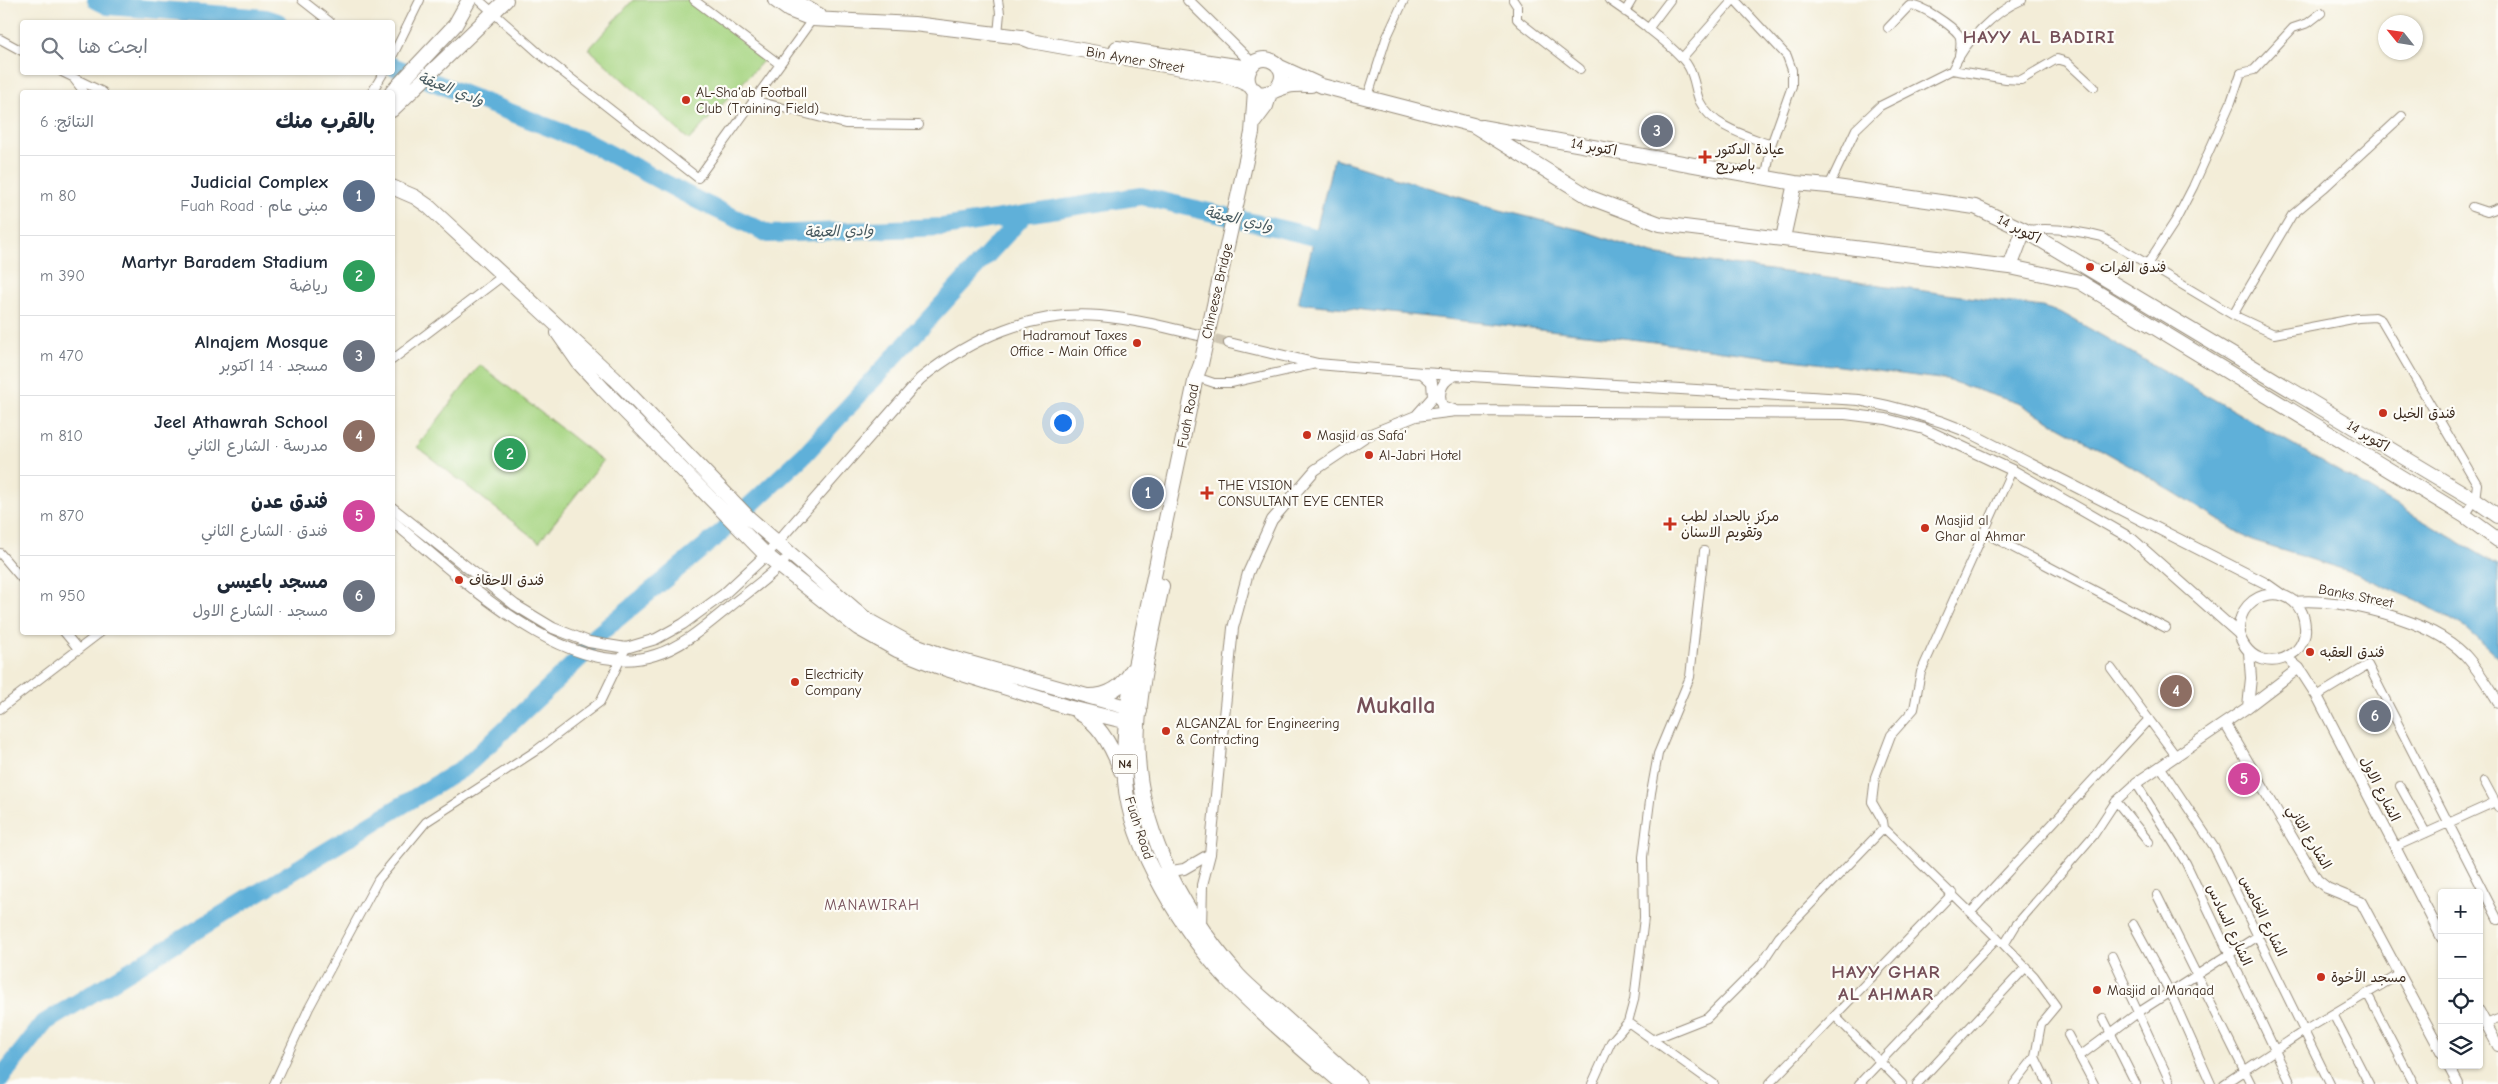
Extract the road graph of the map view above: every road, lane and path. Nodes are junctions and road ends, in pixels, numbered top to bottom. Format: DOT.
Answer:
graph roads {
  1 [pos="302,0"];
  2 [pos="420,0"];
  3 [pos="469,0"];
  4 [pos="479,0"];
  5 [pos="506,0"];
  6 [pos="694,0"];
  7 [pos="774,0"];
  8 [pos="792,0"];
  9 [pos="998,0"];
  10 [pos="1188,0"];
  11 [pos="1404,0"];
  12 [pos="1514,0"];
  13 [pos="1632,0"];
  14 [pos="1670,0"];
  15 [pos="1734,0"];
  16 [pos="2022,0"];
  17 [pos="1614,2"];
  18 [pos="1625,12"];
  19 [pos="493,13"];
  20 [pos="2321,13"];
  21 [pos="818,17"];
  22 [pos="327,20"];
  23 [pos="1888,28"];
  24 [pos="1648,29"];
  25 [pos="998,34"];
  26 [pos="1021,37"];
  27 [pos="0,39"];
  28 [pos="395,49"];
  29 [pos="20,50"];
  30 [pos="1959,55"];
  31 [pos="1682,58"];
  32 [pos="778,63"];
  33 [pos="1251,66"];
  34 [pos="1278,66"];
  35 [pos="1580,69"];
  36 [pos="1952,70"];
  37 [pos="67,75"];
  38 [pos="382,75"];
  39 [pos="74,79"];
  40 [pos="1322,86"];
  41 [pos="2094,87"];
  42 [pos="1252,88"];
  43 [pos="82,90"];
  44 [pos="99,90"];
  45 [pos="373,90"];
  46 [pos="1272,92"];
  47 [pos="398,93"];
  48 [pos="1368,96"];
  49 [pos="753,100"];
  50 [pos="2402,116"];
  51 [pos="919,125"];
  52 [pos="1473,125"];
  53 [pos="1253,128"];
  54 [pos="1771,145"];
  55 [pos="1766,177"];
  56 [pos="1795,183"];
  57 [pos="1829,186"];
  58 [pos="395,188"];
  59 [pos="2472,207"];
  60 [pos="2498,208"];
  61 [pos="2024,230"];
  62 [pos="1783,238"];
  63 [pos="2148,263"];
  64 [pos="2010,267"];
  65 [pos="504,275"];
  66 [pos="2233,314"];
  67 [pos="1198,334"];
  68 [pos="1229,343"];
  69 [pos="395,358"];
  70 [pos="1318,364"];
  71 [pos="1199,373"];
  72 [pos="1422,373"];
  73 [pos="1458,375"];
  74 [pos="1456,411"];
  75 [pos="1416,416"];
  76 [pos="2012,470"];
  77 [pos="2475,500"];
  78 [pos="395,511"];
  79 [pos="2465,516"];
  80 [pos="2498,516"];
  81 [pos="395,523"];
  82 [pos="745,523"];
  83 [pos="1985,533"];
  84 [pos="2498,540"];
  85 [pos="777,542"];
  86 [pos="1704,551"];
  87 [pos="0,553"];
  88 [pos="766,554"];
  89 [pos="790,554"];
  90 [pos="444,555"];
  91 [pos="780,566"];
  92 [pos="20,577"];
  93 [pos="2284,596"];
  94 [pos="2294,602"];
  95 [pos="2166,628"];
  96 [pos="2239,634"];
  97 [pos="66,635"];
  98 [pos="97,635"];
  99 [pos="626,648"];
  100 [pos="79,650"];
  101 [pos="2249,652"];
  102 [pos="2287,658"];
  103 [pos="621,660"];
  104 [pos="1136,662"];
  105 [pos="2111,668"];
  106 [pos="2299,668"];
  107 [pos="1079,695"];
  108 [pos="2317,696"];
  109 [pos="2498,702"];
  110 [pos="1067,707"];
  111 [pos="2248,707"];
  112 [pos="0,709"];
  113 [pos="1132,716"];
  114 [pos="2148,719"];
  115 [pos="2225,723"];
  116 [pos="2176,756"];
  117 [pos="2160,766"];
  118 [pos="2484,781"];
  119 [pos="1125,782"];
  120 [pos="2136,783"];
  121 [pos="2400,786"];
  122 [pos="2116,801"];
  123 [pos="2496,805"];
  124 [pos="2448,822"];
  125 [pos="1884,828"];
  126 [pos="2426,833"];
  127 [pos="2149,842"];
  128 [pos="2395,847"];
  129 [pos="1210,854"];
  130 [pos="1170,872"];
  131 [pos="1154,874"];
  132 [pos="1953,894"];
  133 [pos="2157,895"];
  134 [pos="1971,912"];
  135 [pos="2498,920"];
  136 [pos="2133,924"];
  137 [pos="1201,929"];
  138 [pos="2440,934"];
  139 [pos="2259,936"];
  140 [pos="1997,938"];
  141 [pos="2004,945"];
  142 [pos="2229,955"];
  143 [pos="2112,956"];
  144 [pos="2026,967"];
  145 [pos="2198,974"];
  146 [pos="2400,974"];
  147 [pos="2170,992"];
  148 [pos="2367,993"];
  149 [pos="2139,1012"];
  150 [pos="2334,1014"];
  151 [pos="1835,1016"];
  152 [pos="2104,1018"];
  153 [pos="2483,1018"];
  154 [pos="2498,1019"];
  155 [pos="1628,1022"];
  156 [pos="2486,1024"];
  157 [pos="2304,1031"];
  158 [pos="2112,1034"];
  159 [pos="2068,1035"];
  160 [pos="1651,1040"];
  161 [pos="2438,1045"];
  162 [pos="2498,1046"];
  163 [pos="2275,1050"];
  164 [pos="2080,1056"];
  165 [pos="2035,1057"];
  166 [pos="1879,1063"];
  167 [pos="2450,1069"];
  168 [pos="2244,1070"];
  169 [pos="274,1084"];
  170 [pos="1343,1084"];
  171 [pos="1359,1084"];
  172 [pos="1592,1084"];
  173 [pos="1714,1084"];
  174 [pos="1769,1084"];
  175 [pos="1859,1084"];
  176 [pos="1902,1084"];
  177 [pos="1918,1084"];
  178 [pos="2014,1084"];
  179 [pos="2048,1084"];
  180 [pos="2094,1084"];
  181 [pos="2136,1084"];
  182 [pos="2171,1084"];
  183 [pos="2211,1084"];
  184 [pos="2224,1084"];
  185 [pos="2251,1084"];
  186 [pos="2291,1084"];
  187 [pos="2330,1084"];
  188 [pos="2369,1084"];
  189 [pos="2414,1084"];
  190 [pos="2458,1084"];
  1 -- 22 [label="street"];
  2 -- 28 [label="street"];
  3 -- 47 [label="highway"];
  4 -- 19 [label="street"];
  5 -- 19 [label="highway"];
  6 -- 32 [label="street"];
  7 -- 21 [label="highway, Bin Ayner Street"];
  8 -- 21 [label="highway, Bin Ayner Street"];
  9 -- 25 [label="street"];
  10 -- 33 [label="main road"];
  11 -- 48 [label="street"];
  12 -- 35 [label="street"];
  13 -- 18 [label="street"];
  14 -- 24 [label="street"];
  15 -- 31 [label="street"];
  15 -- 54 [label="street"];
  16 -- 30 [label="street"];
  17 -- 18 [label="street"];
  18 -- 24 [label="street"];
  19 -- 47 [label="highway"];
  19 -- 49 [label="street"];
  20 -- 63 [label="street"];
  21 -- 25 [label="highway, Bin Ayner Street"];
  21 -- 32 [label="street"];
  23 -- 30 [label="street"];
  24 -- 31 [label="street"];
  25 -- 26 [label="highway, Bin Ayner Street"];
  26 -- 33 [label="highway, Bin Ayner Street"];
  26 -- 42 [label="highway, Bin Ayner Street"];
  27 -- 29 [label="street"];
  30 -- 36 [label="street"];
  31 -- 54 [label="street"];
  32 -- 49 [label="street"];
  33 -- 34 [label="highway"];
  33 -- 42 [label="highway"];
  34 -- 40 [label="highway"];
  34 -- 46 [label="highway"];
  36 -- 41 [label="street"];
  36 -- 57 [label="street"];
  37 -- 39 [label="street"];
  38 -- 45 [label="street"];
  39 -- 43 [label="street"];
  39 -- 44 [label="street"];
  40 -- 46 [label="highway"];
  40 -- 48 [label="highway"];
  42 -- 46 [label="highway"];
  42 -- 53 [label="highway"];
  46 -- 53 [label="highway"];
  48 -- 52 [label="highway"];
  49 -- 51 [label="street"];
  50 -- 66 [label="street"];
  52 -- 55 [label="highway, 14 اكتوبر"];
  52 -- 62 [label="highway"];
  53 -- 71 [label="highway, Chineese Bridge, bridge"];
  54 -- 55 [label="street"];
  55 -- 56 [label="highway, 14 اكتوبر"];
  56 -- 57 [label="highway, 14 اكتوبر"];
  56 -- 62 [label="highway"];
  57 -- 61 [label="highway, 14 اكتوبر"];
  58 -- 65 [label="highway"];
  59 -- 60 [label="street"];
  61 -- 63 [label="street"];
  61 -- 64 [label="highway"];
  61 -- 77 [label="highway, 14 اكتوبر"];
  62 -- 64 [label="highway"];
  63 -- 66 [label="street"];
  64 -- 79 [label="highway"];
  65 -- 69 [label="street"];
  65 -- 82 [label="highway"];
  66 -- 77 [label="street"];
  67 -- 85 [label="main road"];
  68 -- 70 [label="main road"];
  70 -- 71 [label="street"];
  70 -- 72 [label="main road"];
  71 -- 104 [label="highway, Fuah Road / N4"];
  71 -- 113 [label="highway, Fuah Road / N4"];
  72 -- 73 [label="main road"];
  72 -- 75 [label="main road"];
  73 -- 74 [label="main road"];
  73 -- 93 [label="main road"];
  74 -- 75 [label="main road"];
  74 -- 76 [label="main road"];
  75 -- 129 [label="main road"];
  76 -- 83 [label="street"];
  76 -- 96 [label="main road"];
  77 -- 79 [label="street"];
  77 -- 80 [label="highway, 14 اكتوبر"];
  78 -- 90 [label="main road"];
  79 -- 84 [label="highway"];
  81 -- 90 [label="main road"];
  82 -- 85 [label="highway"];
  82 -- 88 [label="highway"];
  83 -- 95 [label="street"];
  83 -- 125 [label="street"];
  85 -- 88 [label="main road"];
  85 -- 89 [label="highway"];
  86 -- 155 [label="street"];
  87 -- 92 [label="street"];
  88 -- 91 [label="highway"];
  88 -- 99 [label="main road"];
  89 -- 91 [label="main road"];
  89 -- 107 [label="highway"];
  90 -- 99 [label="main road"];
  90 -- 103 [label="main road"];
  91 -- 103 [label="main road"];
  91 -- 110 [label="highway"];
  93 -- 94 [label="main road"];
  93 -- 96 [label="main road"];
  94 -- 102 [label="main road"];
  94 -- 109 [label="main road, Banks Street"];
  96 -- 101 [label="main road"];
  97 -- 100 [label="street"];
  98 -- 100 [label="street"];
  99 -- 103 [label="street"];
  100 -- 112 [label="street"];
  101 -- 102 [label="main road"];
  101 -- 111 [label="main road"];
  102 -- 106 [label="main road, الشارع الاول"];
  103 -- 169 [label="street"];
  104 -- 107 [label="highway"];
  104 -- 113 [label="highway, Fuah Road / N4"];
  105 -- 114 [label="street"];
  106 -- 108 [label="main road, الشارع الاول"];
  106 -- 111 [label="main road"];
  107 -- 113 [label="highway"];
  108 -- 124 [label="street"];
  108 -- 128 [label="main road, الشارع الاول"];
  110 -- 113 [label="highway"];
  110 -- 119 [label="highway"];
  111 -- 115 [label="main road"];
  113 -- 119 [label="highway, Fuah Road / N4"];
  113 -- 130 [label="highway, Fuah Road / N4"];
  114 -- 116 [label="street"];
  114 -- 134 [label="street"];
  115 -- 116 [label="main road"];
  115 -- 146 [label="main road, الشارع الثاني"];
  116 -- 117 [label="main road"];
  117 -- 120 [label="main road"];
  117 -- 139 [label="street, الشارع الخامس"];
  118 -- 123 [label="street"];
  119 -- 131 [label="highway, Fuah Road / N4"];
  120 -- 122 [label="street"];
  120 -- 142 [label="street, الشارع السادس"];
  121 -- 126 [label="street"];
  122 -- 127 [label="street"];
  122 -- 141 [label="street"];
  123 -- 124 [label="street"];
  124 -- 126 [label="street"];
  124 -- 135 [label="street"];
  125 -- 132 [label="street"];
  125 -- 160 [label="street"];
  126 -- 128 [label="street"];
  128 -- 138 [label="main road, الشارع الاول"];
  129 -- 130 [label="main road"];
  129 -- 137 [label="main road"];
  130 -- 131 [label="main road"];
  130 -- 137 [label="highway, Fuah Road / N4"];
  131 -- 170 [label="highway, Fuah Road / N4"];
  132 -- 134 [label="street"];
  132 -- 151 [label="street"];
  133 -- 145 [label="street"];
  134 -- 140 [label="street"];
  136 -- 147 [label="street"];
  137 -- 171 [label="highway, Fuah Road / N4"];
  139 -- 142 [label="street"];
  139 -- 157 [label="street, الشارع الخامس"];
  140 -- 141 [label="street"];
  140 -- 166 [label="street"];
  141 -- 144 [label="street"];
  142 -- 145 [label="street"];
  142 -- 163 [label="street, الشارع السادس"];
  143 -- 149 [label="street"];
  144 -- 165 [label="street"];
  144 -- 177 [label="street"];
  145 -- 147 [label="street"];
  145 -- 168 [label="street"];
  146 -- 148 [label="street"];
  146 -- 161 [label="main road, الشارع الثاني"];
  147 -- 149 [label="street"];
  147 -- 183 [label="street"];
  148 -- 150 [label="street"];
  148 -- 189 [label="street"];
  149 -- 158 [label="street"];
  149 -- 182 [label="street"];
  150 -- 157 [label="street"];
  150 -- 188 [label="street"];
  151 -- 166 [label="street"];
  151 -- 174 [label="street"];
  152 -- 158 [label="street"];
  153 -- 156 [label="main road"];
  154 -- 156 [label="street"];
  155 -- 160 [label="street"];
  155 -- 172 [label="street"];
  156 -- 162 [label="main road"];
  157 -- 163 [label="street"];
  157 -- 187 [label="street, الشارع الخامس"];
  158 -- 164 [label="street"];
  158 -- 181 [label="street"];
  159 -- 164 [label="street"];
  160 -- 173 [label="street"];
  163 -- 168 [label="street"];
  163 -- 186 [label="street, الشارع السادس"];
  164 -- 180 [label="street"];
  165 -- 178 [label="street"];
  165 -- 179 [label="street"];
  166 -- 175 [label="street"];
  166 -- 176 [label="street"];
  167 -- 190 [label="main road"];
  168 -- 184 [label="street"];
  168 -- 185 [label="street"];
}
